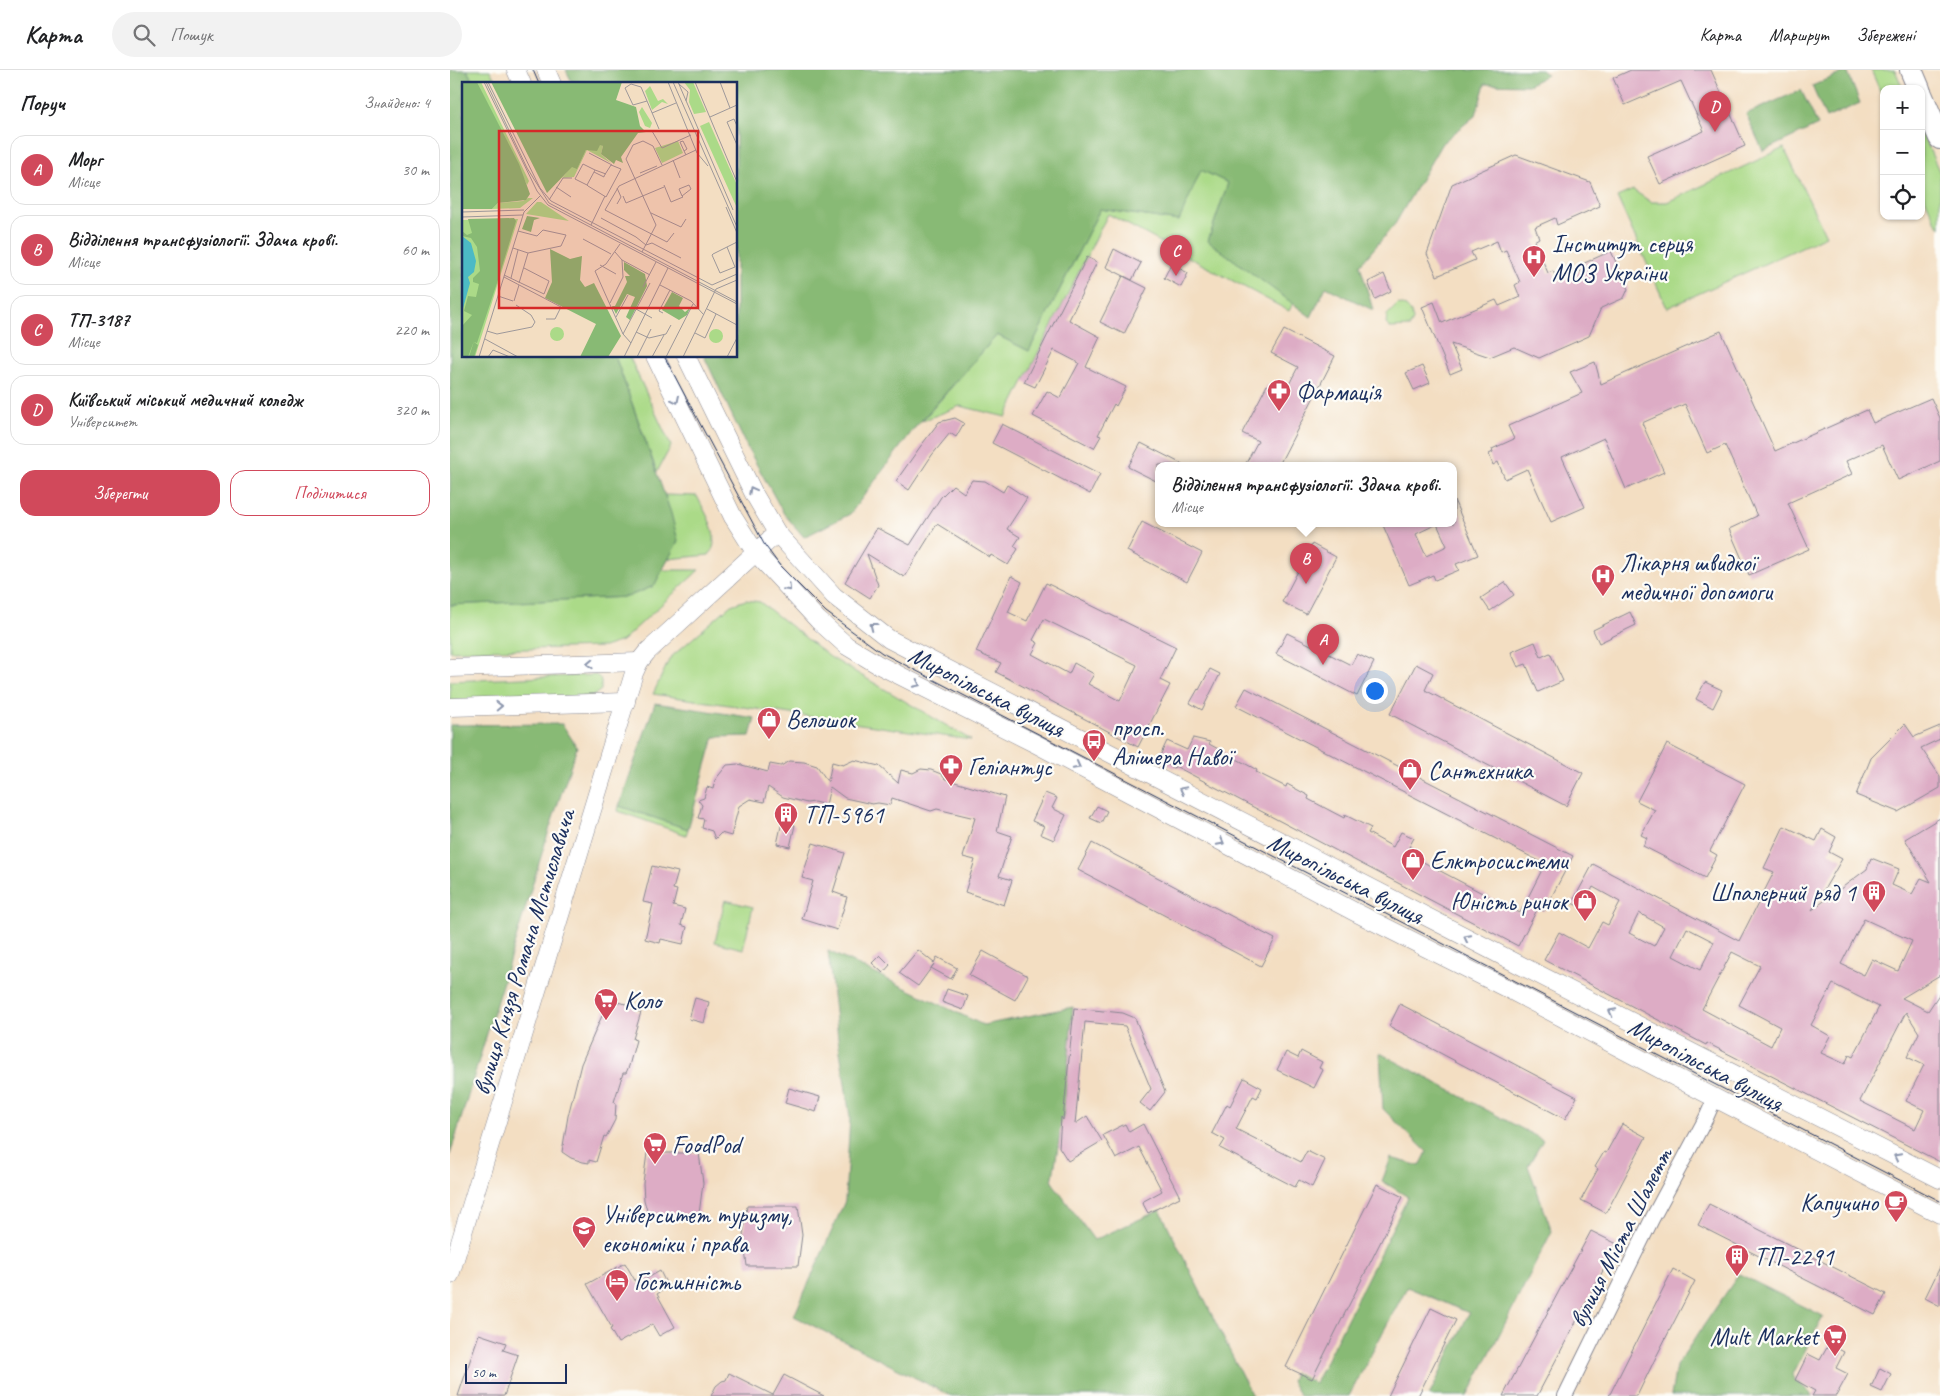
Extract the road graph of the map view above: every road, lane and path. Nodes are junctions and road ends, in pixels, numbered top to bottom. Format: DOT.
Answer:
graph roads {
  1 [pos="516,70"];
  2 [pos="546,70"];
  3 [pos="1911,70"];
  4 [pos="521,82"];
  5 [pos="551,82"];
  6 [pos="1917,85"];
  7 [pos="1925,103"];
  8 [pos="1940,138"];
  9 [pos="656,358"];
  10 [pos="687,358"];
  11 [pos="777,532"];
  12 [pos="755,552"];
  13 [pos="639,662"];
  14 [pos="450,668"];
  15 [pos="626,702"];
  16 [pos="450,707"];
  17 [pos="1715,1098"];
  18 [pos="1940,1179"];
  19 [pos="1940,1214"];
  20 [pos="450,1275"];
  21 [pos="1564,1396"];
  1 -- 4 [label="street"];
  2 -- 5 [label="street"];
  3 -- 6 [label="main road"];
  7 -- 8 [label="main road"];
  9 -- 12 [label="street, Миропільська вулиця, one-way"];
  11 -- 10 [label="street, Миропільська вулиця, one-way"];
  11 -- 12 [label="street"];
  18 -- 11 [label="street, Миропільська вулиця, one-way"];
  12 -- 13 [label="street"];
  12 -- 17 [label="street, Миропільська вулиця, one-way"];
  13 -- 14 [label="street, one-way"];
  13 -- 15 [label="street, вулиця Князя Романа Мстиславича"];
  16 -- 15 [label="street, one-way"];
  15 -- 20 [label="street, вулиця Князя Романа Мстиславича"];
  17 -- 19 [label="street, Миропільська вулиця"];
  17 -- 21 [label="street, вулиця Міста Шалетт"];
}
